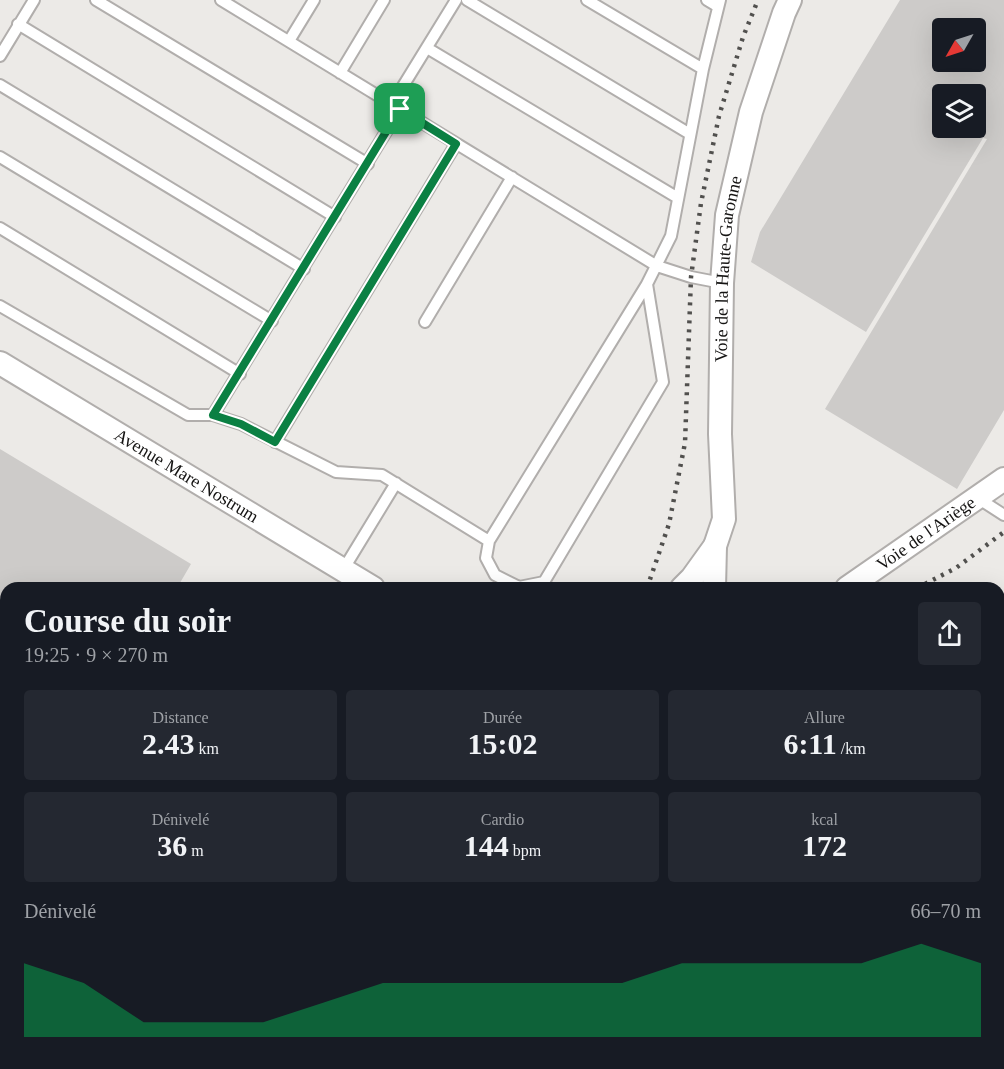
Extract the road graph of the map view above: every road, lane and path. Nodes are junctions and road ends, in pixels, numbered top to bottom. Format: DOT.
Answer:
graph roads {
  1 [pos="34,0"];
  2 [pos="96,0"];
  3 [pos="220,0"];
  4 [pos="314,0"];
  5 [pos="384,0"];
  6 [pos="456,0"];
  7 [pos="467,0"];
  8 [pos="587,0"];
  9 [pos="707,0"];
  10 [pos="790,0"];
  11 [pos="718,3"];
  12 [pos="239,5"];
  13 [pos="18,24"];
  14 [pos="289,41"];
  15 [pos="427,48"];
  16 [pos="0,56"];
  17 [pos="703,69"];
  18 [pos="340,72"];
  19 [pos="0,85"];
  20 [pos="396,107"];
  21 [pos="690,134"];
  22 [pos="456,144"];
  23 [pos="0,157"];
  24 [pos="368,164"];
  25 [pos="512,177"];
  26 [pos="678,198"];
  27 [pos="335,217"];
  28 [pos="0,228"];
  29 [pos="657,266"];
  30 [pos="304,269"];
  31 [pos="722,283"];
  32 [pos="647,284"];
  33 [pos="0,306"];
  34 [pos="272,321"];
  35 [pos="425,322"];
  36 [pos="0,363"];
  37 [pos="240,374"];
  38 [pos="213,415"];
  39 [pos="275,442"];
  40 [pos="1004,479"];
  41 [pos="396,483"];
  42 [pos="976,497"];
  43 [pos="1004,515"];
  44 [pos="489,541"];
  45 [pos="715,546"];
  46 [pos="343,570"];
  47 [pos="363,582"];
  48 [pos="509,582"];
  49 [pos="544,582"];
  50 [pos="688,582"];
  51 [pos="714,582"];
  52 [pos="856,582"];
  1 -- 13 [label="lane"];
  2 -- 24 [label="lane"];
  3 -- 12 [label="lane"];
  4 -- 14 [label="lane"];
  5 -- 18 [label="lane"];
  6 -- 15 [label="lane"];
  7 -- 21 [label="lane"];
  8 -- 17 [label="lane"];
  9 -- 11 [label="lane"];
  10 -- 31 [label="street, Voie de la Haute-Garonne"];
  11 -- 17 [label="lane"];
  12 -- 14 [label="lane"];
  13 -- 16 [label="lane"];
  13 -- 27 [label="lane"];
  14 -- 18 [label="lane"];
  15 -- 20 [label="lane"];
  15 -- 26 [label="lane"];
  17 -- 21 [label="lane"];
  18 -- 20 [label="lane"];
  19 -- 30 [label="lane"];
  20 -- 22 [label="lane"];
  20 -- 24 [label="lane"];
  21 -- 26 [label="lane"];
  22 -- 25 [label="lane"];
  22 -- 39 [label="lane"];
  23 -- 34 [label="lane"];
  24 -- 27 [label="lane"];
  25 -- 29 [label="lane"];
  25 -- 35 [label="lane"];
  26 -- 29 [label="lane"];
  27 -- 30 [label="lane"];
  28 -- 37 [label="lane"];
  29 -- 31 [label="lane"];
  29 -- 32 [label="lane"];
  30 -- 34 [label="lane"];
  31 -- 45 [label="street, Voie de la Haute-Garonne"];
  32 -- 44 [label="lane"];
  32 -- 49 [label="lane"];
  33 -- 38 [label="lane"];
  34 -- 37 [label="lane"];
  36 -- 46 [label="street, Avenue Mare Nostrum"];
  37 -- 38 [label="lane"];
  38 -- 39 [label="lane"];
  39 -- 41 [label="lane"];
  40 -- 42 [label="street"];
  41 -- 44 [label="lane"];
  41 -- 46 [label="lane"];
  42 -- 43 [label="lane, Voie de l'Ariège"];
  42 -- 52 [label="street, Voie de l'Ariège"];
  44 -- 48 [label="lane"];
  45 -- 50 [label="street, Voie de la Haute-Garonne"];
  45 -- 51 [label="street, Voie de la Haute-Garonne"];
  46 -- 47 [label="street, Avenue Mare Nostrum"];
}
